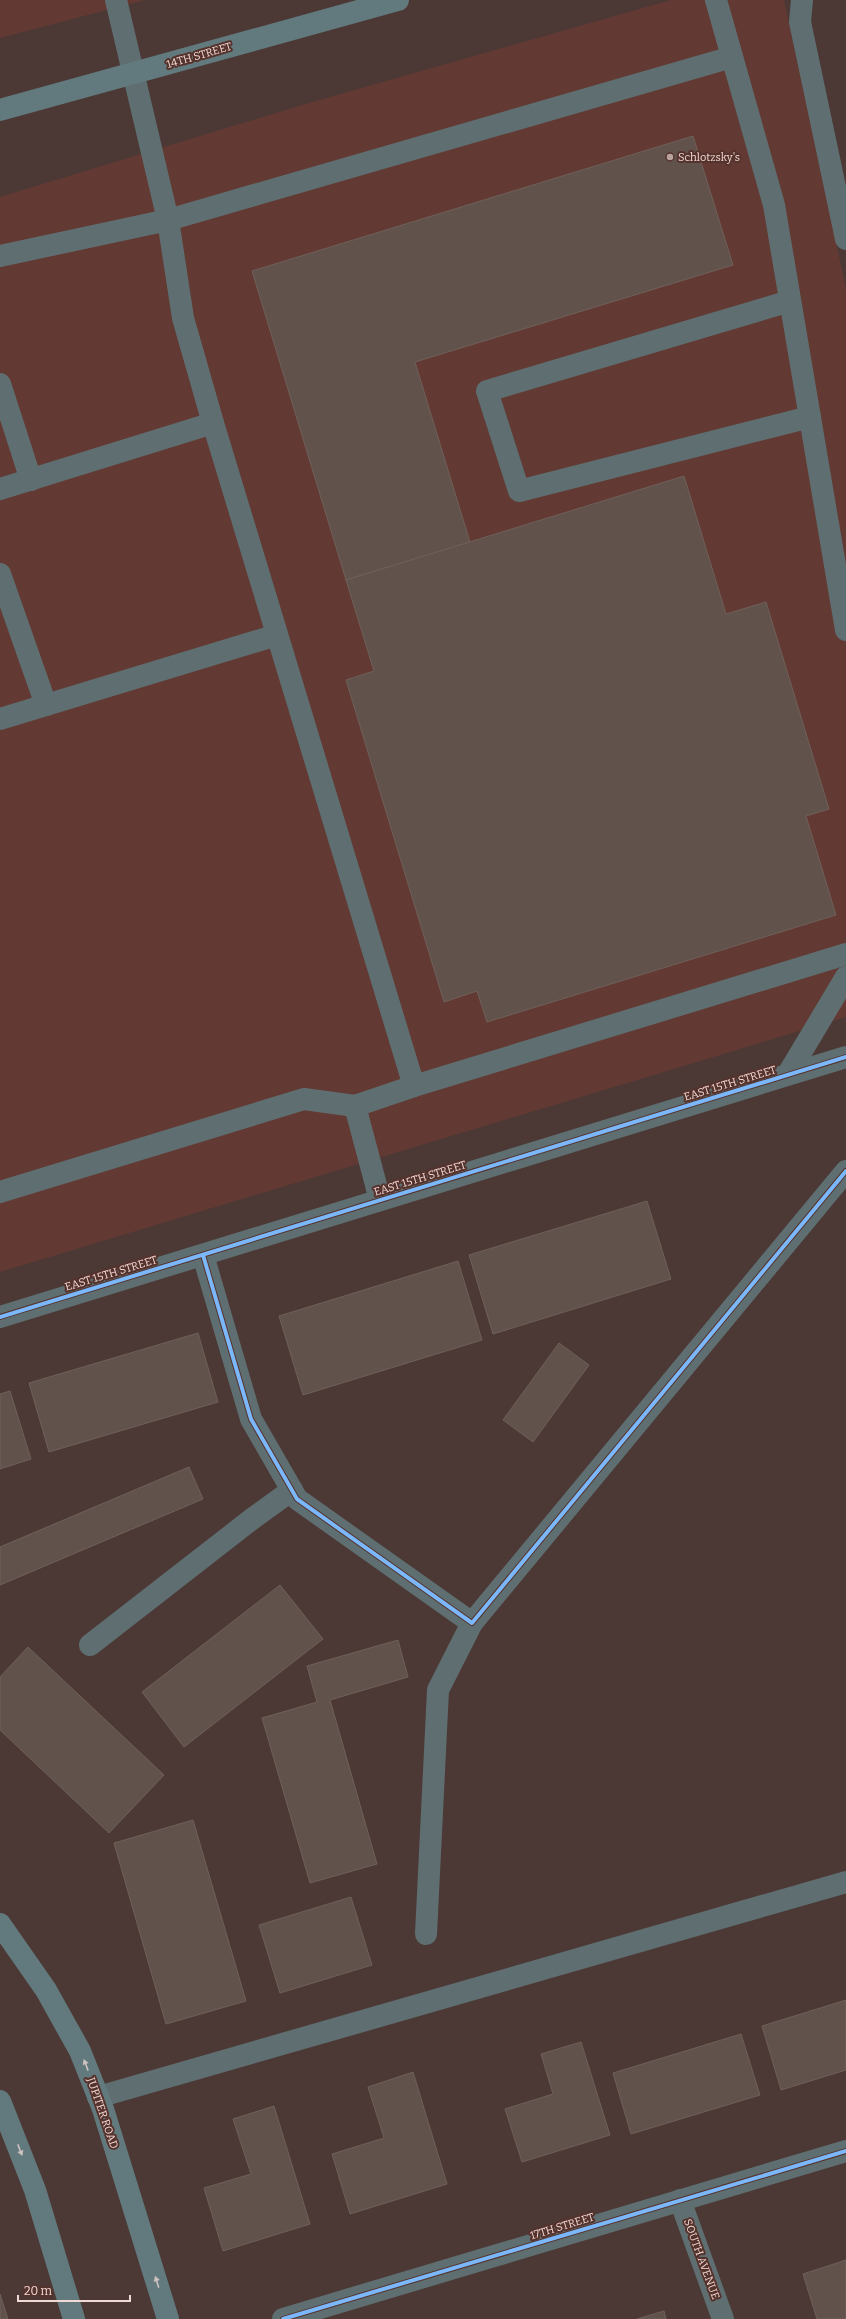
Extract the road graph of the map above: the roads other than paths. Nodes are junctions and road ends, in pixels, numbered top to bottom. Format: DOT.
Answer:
graph roads {
  1 [pos="116,0"];
  2 [pos="398,0"];
  3 [pos="716,0"];
  4 [pos="802,0"];
  5 [pos="732,57"];
  6 [pos="132,74"];
  7 [pos="0,110"];
  8 [pos="168,220"];
  9 [pos="846,239"];
  10 [pos="0,256"];
  11 [pos="790,301"];
  12 [pos="0,384"];
  13 [pos="810,417"];
  14 [pos="213,423"];
  15 [pos="31,480"];
  16 [pos="0,489"];
  17 [pos="0,574"];
  18 [pos="846,630"];
  19 [pos="277,636"];
  20 [pos="46,705"];
  21 [pos="0,719"];
  22 [pos="846,954"];
  23 [pos="846,977"];
  24 [pos="846,1057"];
  25 [pos="788,1074"];
  26 [pos="414,1086"];
  27 [pos="355,1106"];
  28 [pos="846,1171"];
  29 [pos="0,1192"];
  30 [pos="380,1200"];
  31 [pos="203,1255"];
  32 [pos="0,1317"];
  33 [pos="292,1490"];
  34 [pos="472,1623"];
  35 [pos="90,1645"];
  36 [pos="846,1882"];
  37 [pos="0,1924"];
  38 [pos="426,1934"];
  39 [pos="98,2097"];
  40 [pos="0,2100"];
  41 [pos="5,2126"];
  42 [pos="846,2151"];
  43 [pos="680,2200"];
  44 [pos="74,2319"];
  45 [pos="168,2319"];
  46 [pos="283,2319"];
  47 [pos="723,2319"];
  1 -- 6 [label="street"];
  2 -- 6 [label="main road, 14TH STREET"];
  3 -- 5 [label="street"];
  4 -- 9 [label="street"];
  5 -- 8 [label="street"];
  5 -- 11 [label="street"];
  6 -- 7 [label="main road, 14TH STREET"];
  6 -- 8 [label="street"];
  8 -- 10 [label="street"];
  8 -- 14 [label="street"];
  11 -- 13 [label="street"];
  11 -- 13 [label="street"];
  12 -- 15 [label="street"];
  13 -- 18 [label="street"];
  14 -- 15 [label="street"];
  14 -- 19 [label="street"];
  15 -- 16 [label="street"];
  17 -- 20 [label="street"];
  19 -- 20 [label="street"];
  19 -- 26 [label="street"];
  20 -- 21 [label="street"];
  22 -- 26 [label="street"];
  23 -- 25 [label="street"];
  24 -- 25 [label="street, EAST 15TH STREET"];
  25 -- 30 [label="street, EAST 15TH STREET"];
  26 -- 27 [label="street"];
  27 -- 29 [label="street"];
  27 -- 30 [label="street"];
  28 -- 34 [label="street"];
  30 -- 31 [label="street, EAST 15TH STREET"];
  31 -- 32 [label="street, EAST 15TH STREET"];
  31 -- 33 [label="street"];
  33 -- 34 [label="street"];
  33 -- 35 [label="street"];
  34 -- 38 [label="street"];
  36 -- 39 [label="street"];
  39 -- 37 [label="main road, JUPITER ROAD, one-way"];
  45 -- 39 [label="main road, JUPITER ROAD, one-way"];
  40 -- 41 [label="main road"];
  41 -- 44 [label="main road, one-way"];
  42 -- 43 [label="street, 17TH STREET"];
  43 -- 46 [label="street, 17TH STREET"];
  43 -- 47 [label="street, SOUTH AVENUE"];
}
